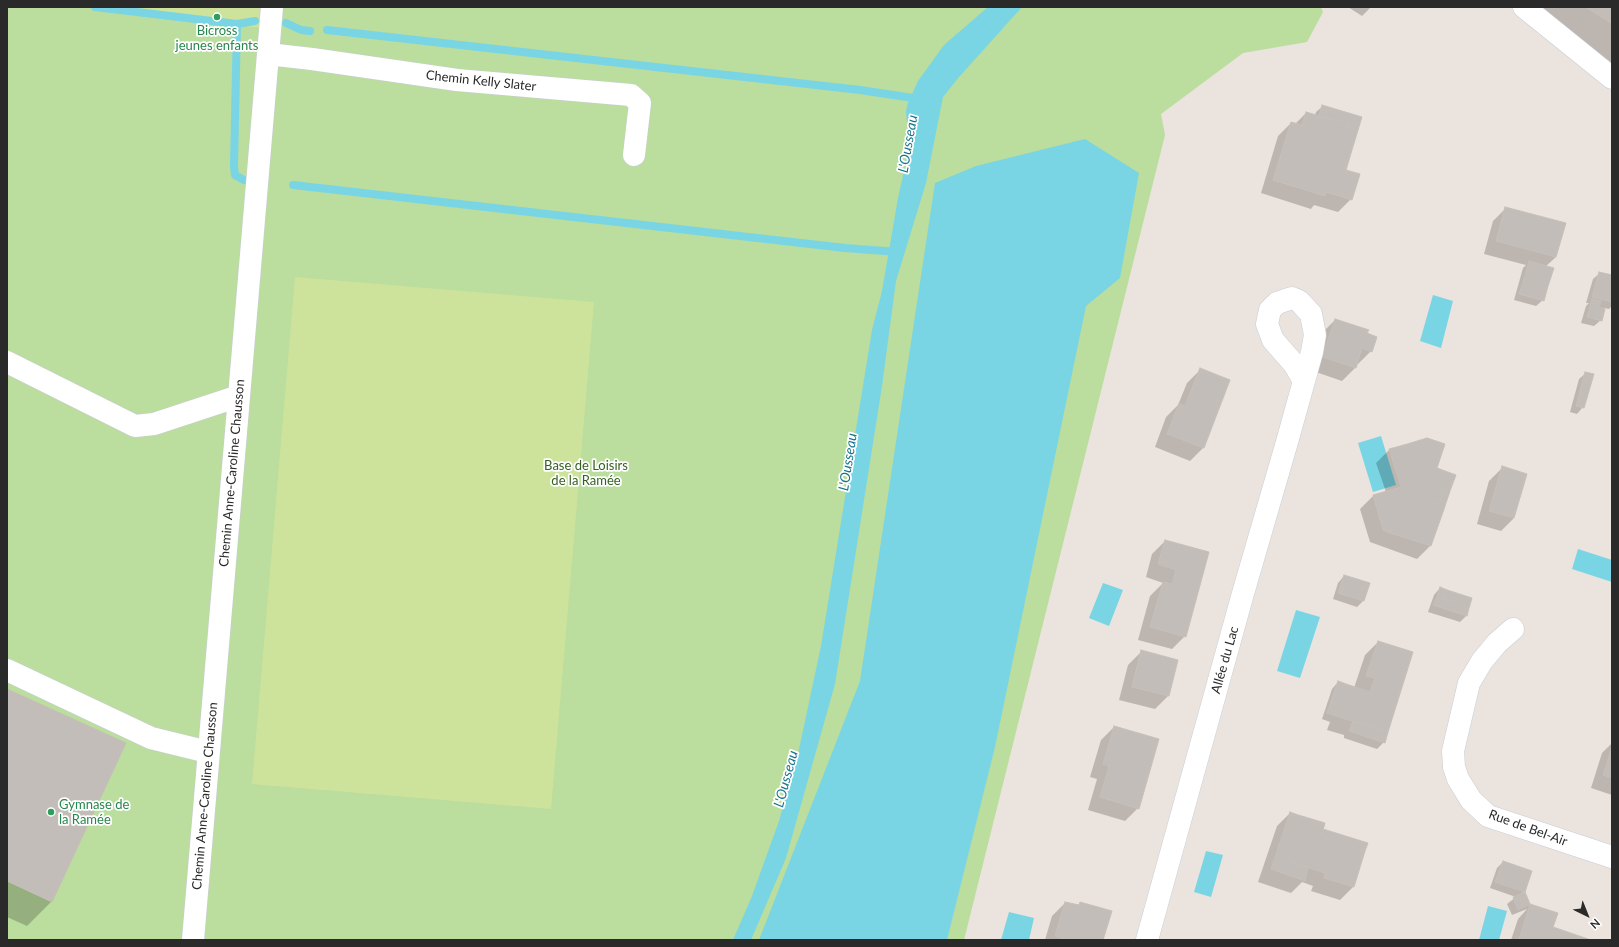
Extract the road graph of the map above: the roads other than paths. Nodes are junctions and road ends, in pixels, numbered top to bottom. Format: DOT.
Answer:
graph roads {
  1 [pos="272,7"];
  2 [pos="1524,7"];
  3 [pos="268,54"];
  4 [pos="1612,78"];
  5 [pos="634,155"];
  6 [pos="7,362"];
  7 [pos="1304,381"];
  8 [pos="239,396"];
  9 [pos="1513,629"];
  10 [pos="7,670"];
  11 [pos="208,752"];
  12 [pos="1612,857"];
  13 [pos="193,940"];
  14 [pos="1147,940"];
  1 -- 3 [label="street, Chemin Anne-Caroline Chausson"];
  2 -- 4 [label="street"];
  3 -- 5 [label="street, Chemin Kelly Slater"];
  3 -- 8 [label="street, Chemin Anne-Caroline Chausson"];
  6 -- 8 [label="street"];
  7 -- 14 [label="street, Allée du Lac"];
  8 -- 11 [label="street, Chemin Anne-Caroline Chausson"];
  9 -- 12 [label="street, Rue de Bel-Air"];
  10 -- 11 [label="street"];
  11 -- 13 [label="street, Chemin Anne-Caroline Chausson"];
}
